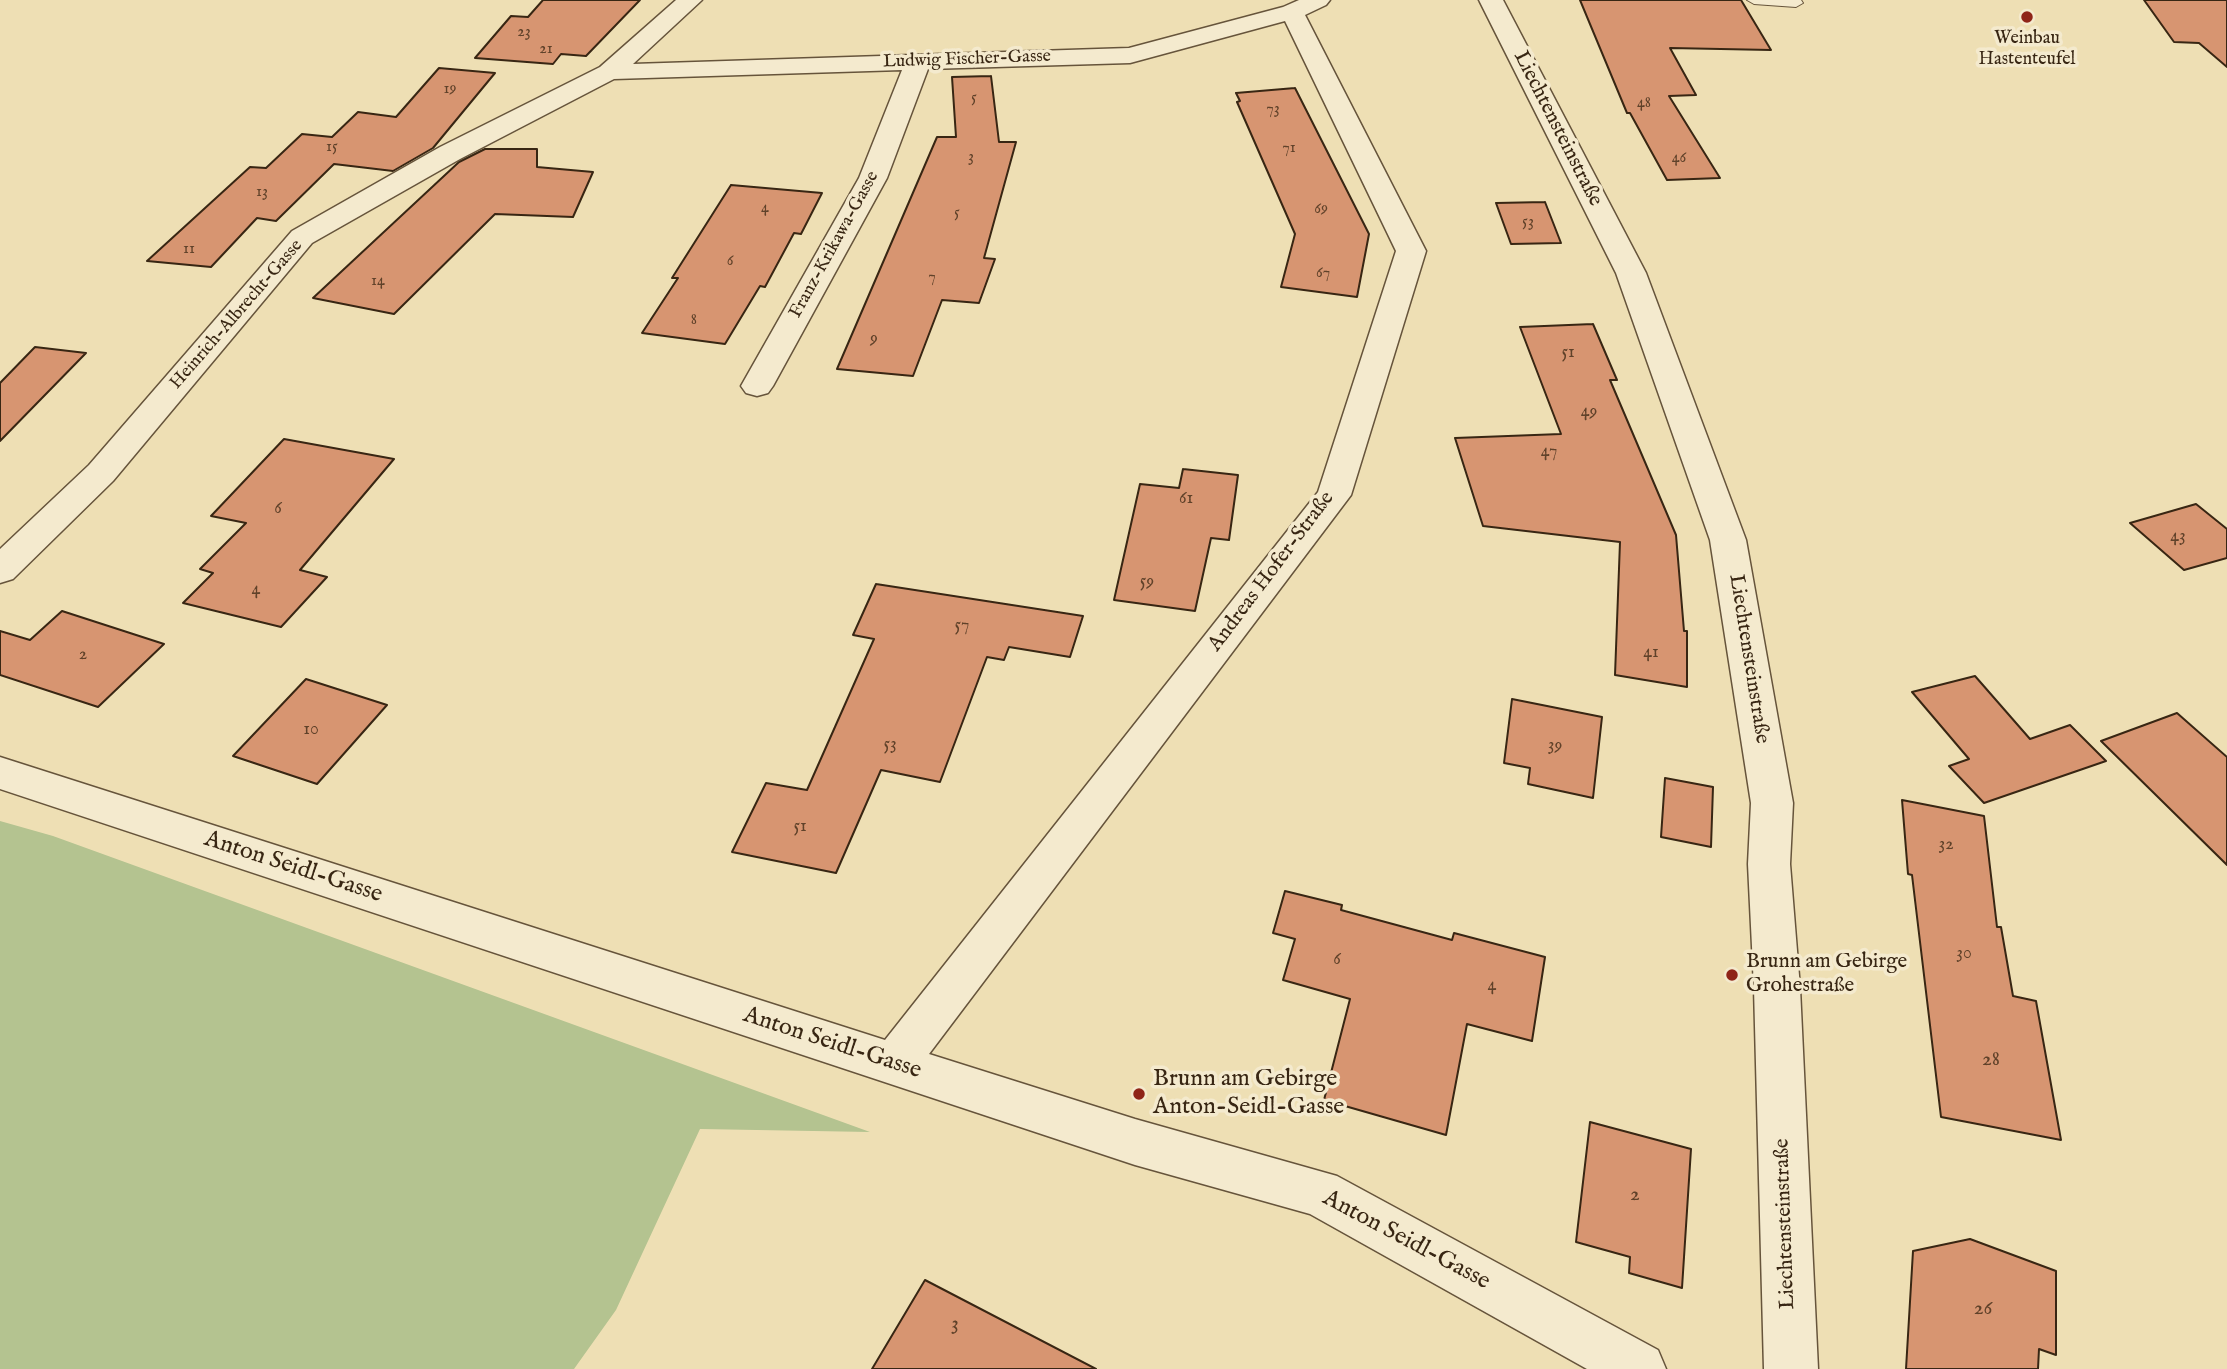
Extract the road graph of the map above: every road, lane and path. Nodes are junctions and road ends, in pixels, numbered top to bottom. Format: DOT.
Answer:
graph roads {
  1 [pos="690,0"];
  2 [pos="1491,0"];
  3 [pos="1754,0"];
  4 [pos="1796,3"];
  5 [pos="1305,6"];
  6 [pos="918,61"];
  7 [pos="609,72"];
  8 [pos="757,386"];
  9 [pos="0,570"];
  10 [pos="0,773"];
  11 [pos="894,1064"];
  12 [pos="1639,1369"];
  13 [pos="1791,1369"];
  1 -- 7 [label="street, Heinrich-Albrecht-Gasse"];
  2 -- 13 [label="street, Liechtensteinstraße"];
  3 -- 4 [label="lane"];
  5 -- 6 [label="street, Ludwig Fischer-Gasse"];
  5 -- 11 [label="street, Andreas Hofer-Straße"];
  6 -- 7 [label="street, Ludwig Fischer-Gasse"];
  6 -- 8 [label="street, Franz-Krikawa-Gasse"];
  7 -- 9 [label="street, Heinrich-Albrecht-Gasse"];
  10 -- 11 [label="street, Anton Seidl-Gasse"];
  11 -- 12 [label="street, Anton Seidl-Gasse"];
}
